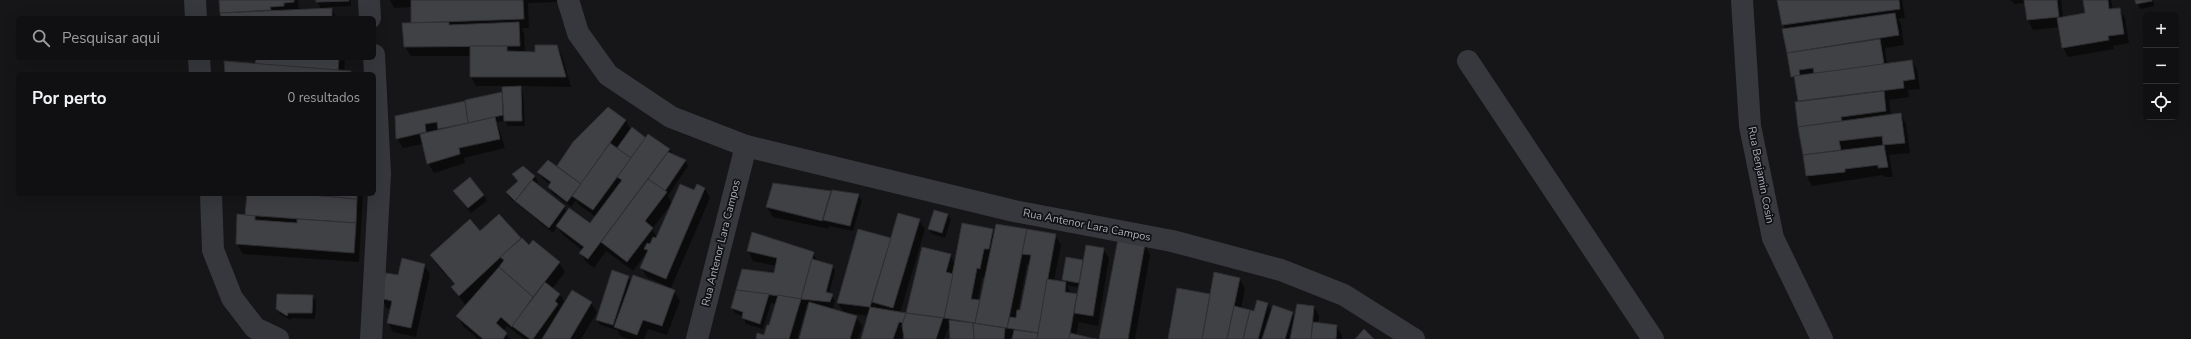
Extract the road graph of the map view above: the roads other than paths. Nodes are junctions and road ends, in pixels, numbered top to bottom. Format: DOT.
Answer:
graph roads {
  1 [pos="194,0"];
  2 [pos="369,0"];
  3 [pos="568,0"];
  4 [pos="1742,0"];
  5 [pos="196,16"];
  6 [pos="370,16"];
  7 [pos="199,60"];
  8 [pos="374,60"];
  9 [pos="1468,61"];
  10 [pos="200,72"];
  11 [pos="375,72"];
  12 [pos="376,95"];
  13 [pos="746,146"];
  14 [pos="211,196"];
  15 [pos="278,339"];
  16 [pos="371,339"];
  17 [pos="697,339"];
  18 [pos="1414,339"];
  19 [pos="1653,339"];
  20 [pos="1822,339"];
  1 -- 5 [label="street"];
  2 -- 6 [label="street"];
  3 -- 13 [label="street, Rua Antenor Lara Campos"];
  4 -- 20 [label="street, Rua Benjamin Cosin"];
  7 -- 10 [label="street"];
  8 -- 11 [label="street"];
  9 -- 19 [label="street"];
  12 -- 16 [label="street"];
  13 -- 17 [label="street, Rua Antenor Lara Campos"];
  13 -- 18 [label="street, Rua Antenor Lara Campos"];
  14 -- 15 [label="street"];
}
